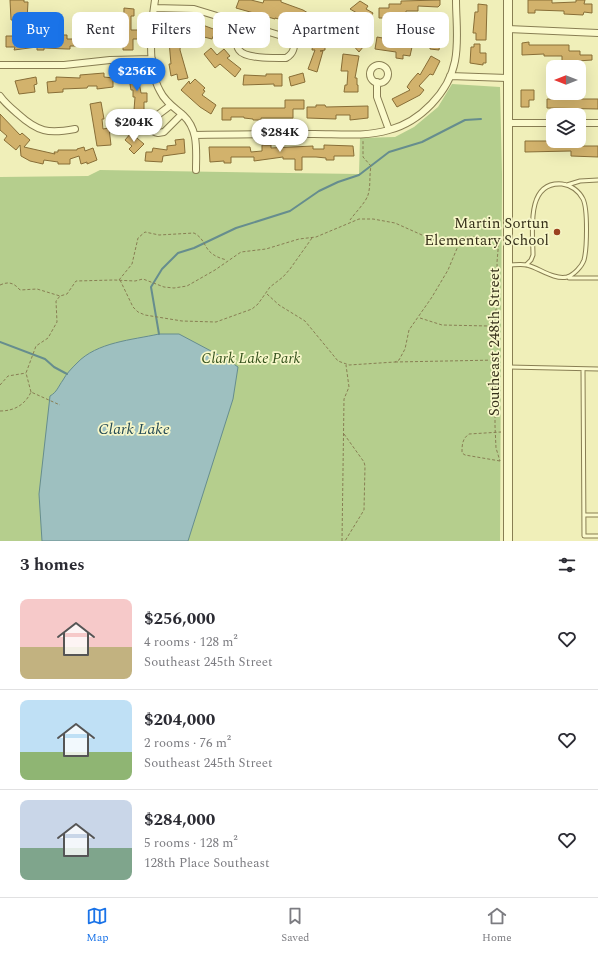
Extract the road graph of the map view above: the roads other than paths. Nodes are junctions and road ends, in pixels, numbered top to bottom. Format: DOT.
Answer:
graph roads {
  1 [pos="155,0"];
  2 [pos="456,0"];
  3 [pos="508,0"];
  4 [pos="154,8"];
  5 [pos="213,15"];
  6 [pos="240,24"];
  7 [pos="508,29"];
  8 [pos="598,33"];
  9 [pos="152,59"];
  10 [pos="0,65"];
  11 [pos="450,76"];
  12 [pos="507,78"];
  13 [pos="376,82"];
  14 [pos="0,96"];
  15 [pos="171,105"];
  16 [pos="182,114"];
  17 [pos="507,123"];
  18 [pos="546,123"];
  19 [pos="586,123"];
  20 [pos="598,123"];
  21 [pos="74,129"];
  22 [pos="389,130"];
  23 [pos="196,134"];
  24 [pos="196,170"];
  25 [pos="598,180"];
  26 [pos="568,185"];
  27 [pos="508,265"];
  28 [pos="526,265"];
  29 [pos="567,277"];
  30 [pos="598,278"];
  31 [pos="508,363"];
  32 [pos="583,369"];
  33 [pos="598,369"];
  34 [pos="584,515"];
  35 [pos="598,515"];
  36 [pos="598,536"];
  37 [pos="508,541"];
  1 -- 4 [label="street"];
  2 -- 11 [label="street"];
  3 -- 7 [label="street, Southeast 248th Street"];
  4 -- 5 [label="street"];
  4 -- 9 [label="street"];
  6 -- 6 [label="street"];
  7 -- 8 [label="street"];
  7 -- 12 [label="street, Southeast 248th Street"];
  9 -- 10 [label="street"];
  9 -- 15 [label="street"];
  11 -- 12 [label="street"];
  11 -- 22 [label="street"];
  12 -- 17 [label="street, Southeast 248th Street"];
  13 -- 22 [label="street"];
  14 -- 21 [label="street"];
  15 -- 16 [label="street"];
  15 -- 16 [label="street"];
  16 -- 23 [label="street"];
  17 -- 18 [label="street"];
  17 -- 27 [label="street, Southeast 248th Street"];
  19 -- 20 [label="street"];
  22 -- 23 [label="street"];
  23 -- 24 [label="street"];
  25 -- 26 [label="lane"];
  26 -- 28 [label="lane"];
  26 -- 29 [label="lane"];
  27 -- 28 [label="lane"];
  27 -- 31 [label="street, Southeast 248th Street"];
  28 -- 29 [label="lane"];
  29 -- 30 [label="lane"];
  31 -- 32 [label="lane"];
  31 -- 37 [label="street, Southeast 248th Street"];
  32 -- 33 [label="lane"];
  32 -- 34 [label="lane"];
  34 -- 35 [label="lane"];
  34 -- 36 [label="lane"];
}
